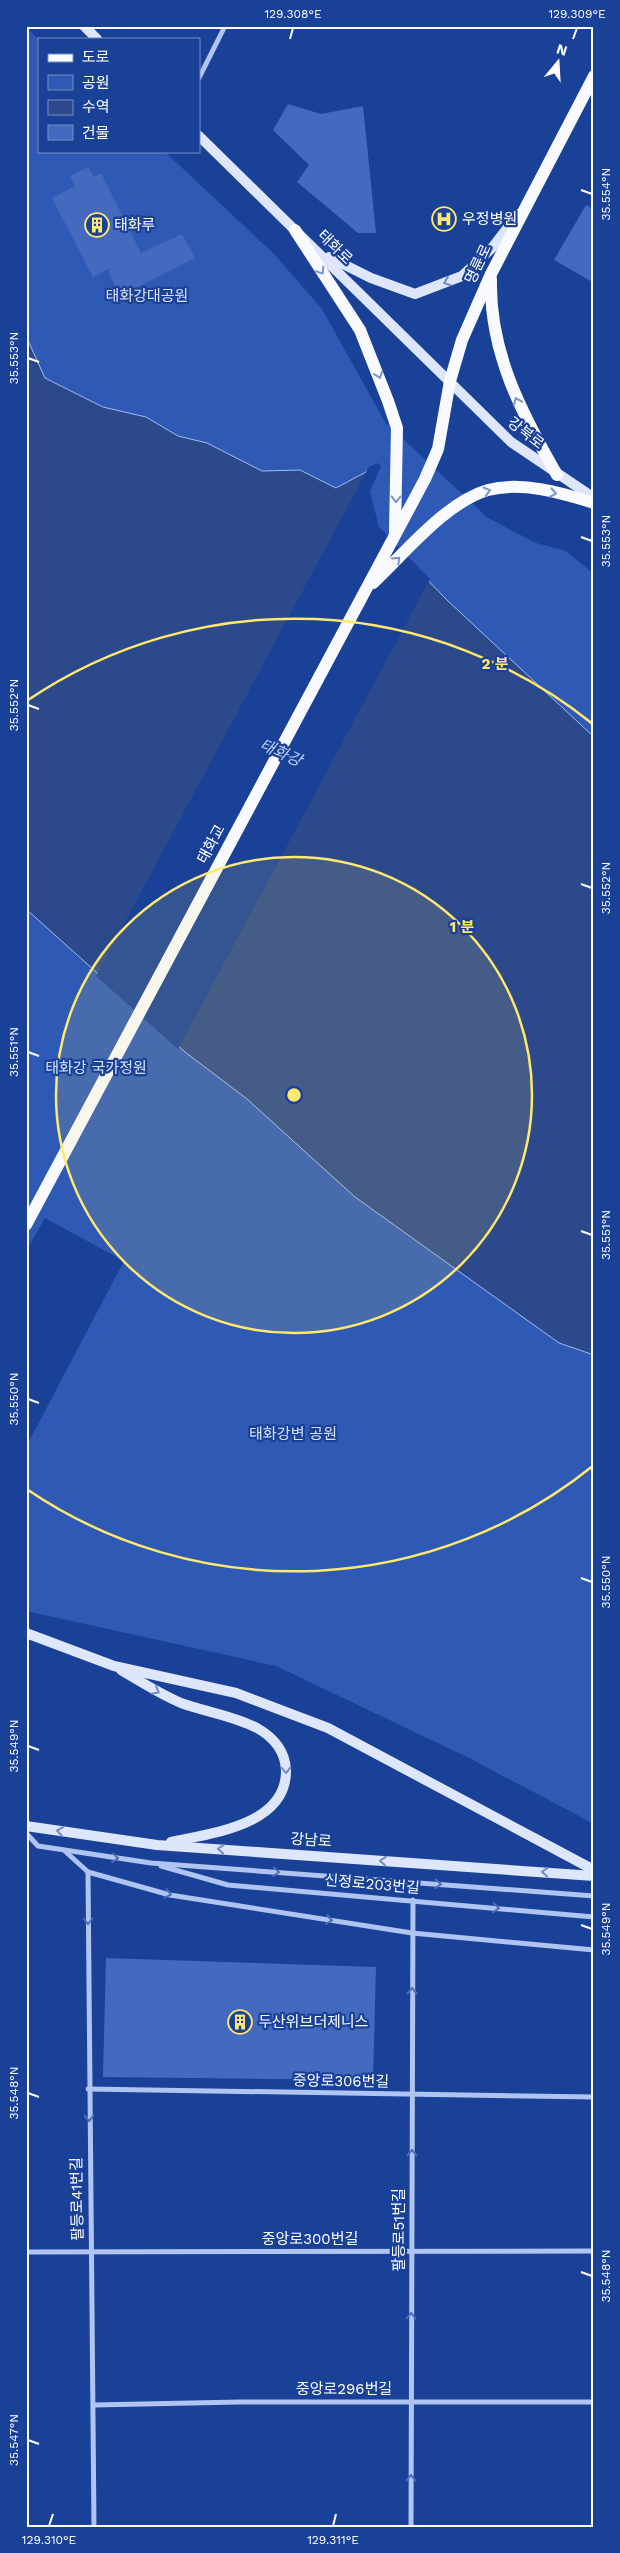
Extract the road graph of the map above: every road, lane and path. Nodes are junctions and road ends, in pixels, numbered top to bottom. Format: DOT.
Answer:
graph roads {
  1 [pos="84,26"];
  2 [pos="225,26"];
  3 [pos="96,38"];
  4 [pos="200,76"];
  5 [pos="594,76"];
  6 [pos="200,137"];
  7 [pos="529,199"];
  8 [pos="295,230"];
  9 [pos="319,252"];
  10 [pos="491,274"];
  11 [pos="450,381"];
  12 [pos="557,475"];
  13 [pos="425,479"];
  14 [pos="594,498"];
  15 [pos="594,503"];
  16 [pos="395,534"];
  17 [pos="362,594"];
  18 [pos="26,1225"];
  19 [pos="26,1633"];
  20 [pos="114,1666"];
  21 [pos="26,1826"];
  22 [pos="26,1834"];
  23 [pos="157,1844"];
  24 [pos="66,1852"];
  25 [pos="151,1863"];
  26 [pos="594,1870"];
  27 [pos="88,1872"];
  28 [pos="594,1876"];
  29 [pos="594,1896"];
  30 [pos="413,1900"];
  31 [pos="594,1917"];
  32 [pos="412,1933"];
  33 [pos="594,1950"];
  34 [pos="88,2089"];
  35 [pos="412,2095"];
  36 [pos="594,2097"];
  37 [pos="26,2252"];
  38 [pos="90,2252"];
  39 [pos="411,2252"];
  40 [pos="594,2252"];
  41 [pos="411,2402"];
  42 [pos="594,2402"];
  43 [pos="94,2405"];
  44 [pos="94,2527"];
  45 [pos="411,2527"];
  1 -- 3 [label="main road"];
  2 -- 4 [label="street"];
  5 -- 7 [label="main road, 명륜로"];
  6 -- 8 [label="main road, 태화로"];
  7 -- 9 [label="main road, one-way"];
  7 -- 10 [label="main road, 명륜로"];
  8 -- 9 [label="main road, 태화로"];
  8 -- 16 [label="main road, one-way"];
  9 -- 11 [label="main road, 태화로"];
  10 -- 11 [label="main road, 명륜로"];
  12 -- 10 [label="main road, one-way"];
  11 -- 12 [label="main road, 강북로"];
  11 -- 13 [label="main road, 명륜로"];
  12 -- 14 [label="main road, 강북로"];
  13 -- 16 [label="main road, 태화교"];
  17 -- 15 [label="main road, one-way"];
  16 -- 17 [label="main road, 태화교"];
  17 -- 18 [label="main road, 태화교"];
  19 -- 20 [label="main road"];
  20 -- 23 [label="main road, one-way"];
  20 -- 26 [label="main road"];
  23 -- 21 [label="main road, 강남로, one-way"];
  22 -- 24 [label="street"];
  28 -- 23 [label="main road, 강남로, one-way"];
  24 -- 25 [label="street, one-way"];
  24 -- 27 [label="street"];
  25 -- 29 [label="street, one-way"];
  25 -- 30 [label="street, 신정로203번길"];
  27 -- 32 [label="street, one-way"];
  27 -- 34 [label="street, 팔등로41번길, one-way"];
  30 -- 31 [label="street, 신정로203번길, one-way"];
  30 -- 32 [label="street, 팔등로51번길"];
  32 -- 33 [label="street"];
  35 -- 32 [label="street, 팔등로51번길, one-way"];
  34 -- 35 [label="street, 중앙로306번길"];
  34 -- 38 [label="street, 팔등로41번길, one-way"];
  35 -- 36 [label="street, 중앙로306번길"];
  39 -- 35 [label="street, 팔등로51번길, one-way"];
  37 -- 38 [label="street, 중앙로300번길"];
  38 -- 39 [label="street, 중앙로300번길"];
  38 -- 43 [label="street, 팔등로41번길"];
  39 -- 40 [label="street, 중앙로300번길"];
  41 -- 39 [label="street, 팔등로51번길, one-way"];
  41 -- 42 [label="street, 중앙로296번길"];
  41 -- 43 [label="street, 중앙로296번길"];
  45 -- 41 [label="street, 팔등로51번길, one-way"];
  43 -- 44 [label="street, 팔등로41번길"];
}
